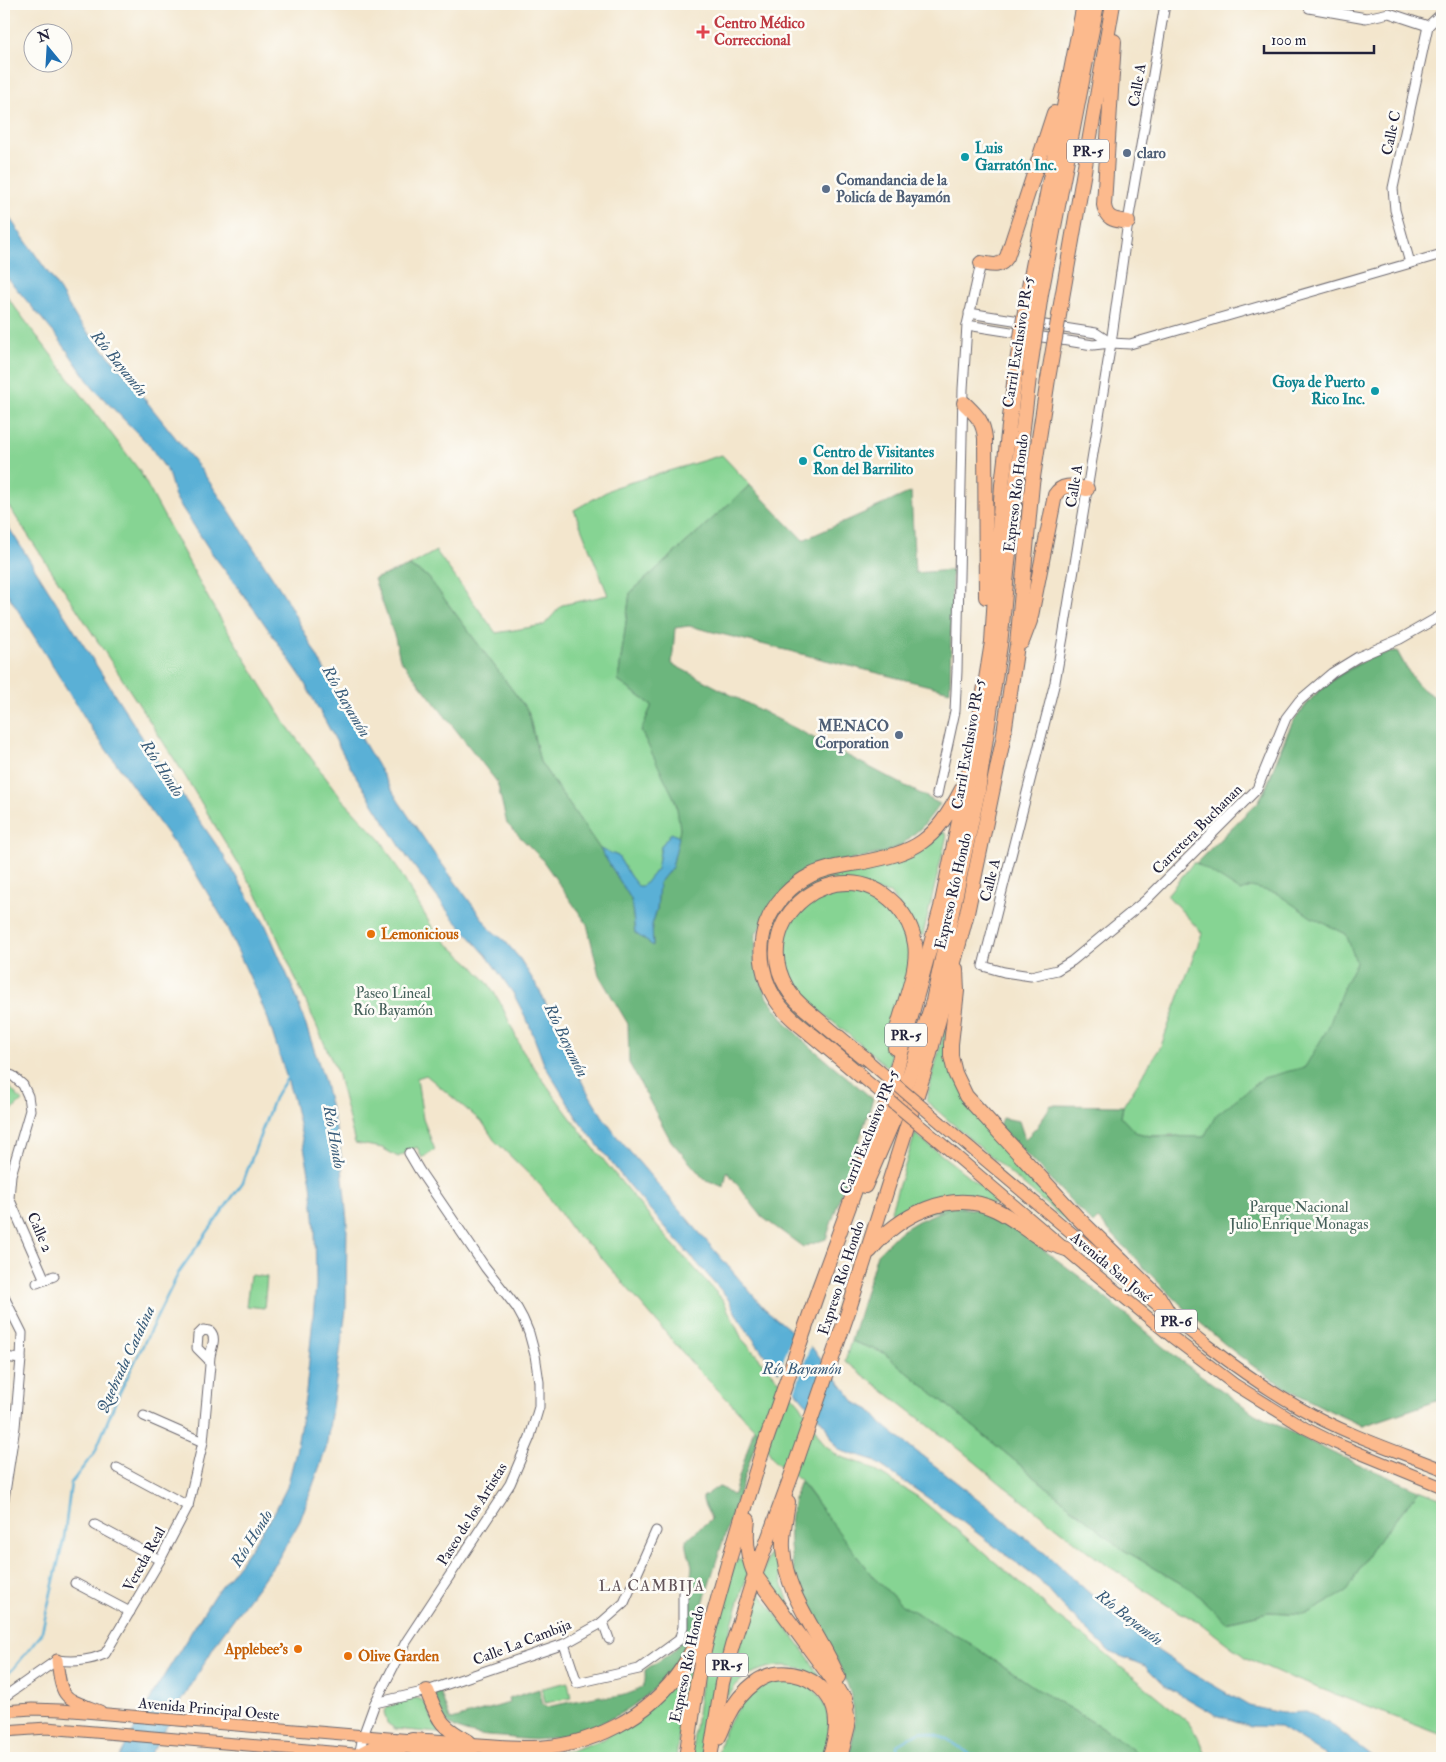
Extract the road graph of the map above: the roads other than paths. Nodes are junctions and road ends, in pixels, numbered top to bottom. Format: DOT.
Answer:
graph roads {
  1 [pos="1084,4"];
  2 [pos="1097,4"];
  3 [pos="1114,4"];
  4 [pos="1165,4"];
  5 [pos="1309,8"];
  6 [pos="1442,13"];
  7 [pos="1111,18"];
  8 [pos="1428,26"];
  9 [pos="1066,90"];
  10 [pos="1128,222"];
  11 [pos="1442,254"];
  12 [pos="981,263"];
  13 [pos="1410,264"];
  14 [pos="1034,293"];
  15 [pos="969,313"];
  16 [pos="967,325"];
  17 [pos="1111,343"];
  18 [pos="964,403"];
  19 [pos="1087,489"];
  20 [pos="1442,615"];
  21 [pos="992,642"];
  22 [pos="1015,659"];
  23 [pos="969,776"];
  24 [pos="937,794"];
  25 [pos="956,953"];
  26 [pos="983,966"];
  27 [pos="866,1059"];
  28 [pos="4,1073"];
  29 [pos="862,1077"];
  30 [pos="889,1097"];
  31 [pos="410,1153"];
  32 [pos="7,1173"];
  33 [pos="6,1199"];
  34 [pos="1066,1249"];
  35 [pos="865,1257"];
  36 [pos="45,1279"];
  37 [pos="822,1289"];
  38 [pos="4,1298"];
  39 [pos="1171,1317"];
  40 [pos="4,1357"];
  41 [pos="21,1359"];
  42 [pos="208,1360"];
  43 [pos="144,1416"];
  44 [pos="4,1426"];
  45 [pos="15,1427"];
  46 [pos="203,1442"];
  47 [pos="765,1456"];
  48 [pos="116,1468"];
  49 [pos="1442,1469"];
  50 [pos="792,1474"];
  51 [pos="1442,1487"];
  52 [pos="4,1499"];
  53 [pos="188,1506"];
  54 [pos="95,1526"];
  55 [pos="656,1532"];
  56 [pos="160,1560"];
  57 [pos="755,1575"];
  58 [pos="75,1584"];
  59 [pos="683,1593"];
  60 [pos="130,1612"];
  61 [pos="714,1612"];
  62 [pos="603,1622"];
  63 [pos="609,1639"];
  64 [pos="564,1644"];
  65 [pos="811,1651"];
  66 [pos="57,1660"];
  67 [pos="427,1691"];
  68 [pos="4,1697"];
  69 [pos="376,1703"];
  70 [pos="847,1706"];
  71 [pos="4,1711"];
  72 [pos="114,1716"];
  73 [pos="836,1717"];
  74 [pos="4,1731"];
  75 [pos="364,1736"];
  76 [pos="412,1740"];
  77 [pos="472,1744"];
  78 [pos="710,1754"];
  79 [pos="359,1756"];
  80 [pos="402,1758"];
  81 [pos="460,1758"];
  82 [pos="474,1758"];
  83 [pos="686,1758"];
  84 [pos="829,1758"];
  85 [pos="840,1758"];
  1 -- 9 [label="highway, Expreso Río Hondo / PR-5"];
  2 -- 14 [label="highway, Carril Exclusivo PR-5"];
  3 -- 7 [label="highway, Expreso Río Hondo / PR-5"];
  4 -- 10 [label="street, Calle A"];
  5 -- 8 [label="street"];
  6 -- 8 [label="street"];
  7 -- 10 [label="highway"];
  7 -- 22 [label="highway, Expreso Río Hondo / PR-5, bridge"];
  8 -- 13 [label="street, Calle C"];
  9 -- 12 [label="highway"];
  9 -- 14 [label="highway, Expreso Río Hondo / PR-5"];
  10 -- 17 [label="street, Calle A"];
  11 -- 13 [label="street"];
  12 -- 15 [label="street"];
  13 -- 17 [label="street"];
  14 -- 21 [label="highway, Expreso Río Hondo / PR-5, bridge"];
  14 -- 37 [label="highway, Carril Exclusivo PR-5, bridge"];
  15 -- 16 [label="street"];
  15 -- 17 [label="street"];
  16 -- 17 [label="street"];
  16 -- 18 [label="street"];
  17 -- 19 [label="street, Calle A"];
  18 -- 21 [label="highway"];
  18 -- 24 [label="street"];
  19 -- 22 [label="highway"];
  19 -- 26 [label="street, Calle A"];
  20 -- 26 [label="street, Carretera Buchanan"];
  21 -- 23 [label="highway, Expreso Río Hondo / PR-5"];
  22 -- 25 [label="highway, Expreso Río Hondo / PR-5"];
  23 -- 29 [label="highway"];
  23 -- 30 [label="highway, Expreso Río Hondo / PR-5"];
  25 -- 35 [label="highway, Expreso Río Hondo / PR-5"];
  25 -- 39 [label="highway"];
  27 -- 30 [label="highway"];
  27 -- 39 [label="main road, Avenida San José / PR-6, bridge"];
  28 -- 32 [label="street, Calle 2"];
  29 -- 34 [label="main road, Avenida San José / PR-6, bridge"];
  30 -- 37 [label="highway, Expreso Río Hondo / PR-5"];
  31 -- 69 [label="street, Paseo de los Artistas"];
  32 -- 33 [label="street, Calle 2"];
  33 -- 36 [label="street, Calle 2"];
  34 -- 35 [label="highway"];
  34 -- 51 [label="main road, Avenida San José / PR-6"];
  35 -- 50 [label="highway, Expreso Río Hondo / PR-5"];
  37 -- 47 [label="highway, Expreso Río Hondo / PR-5"];
  38 -- 41 [label="street"];
  39 -- 49 [label="main road, Avenida San José / PR-6"];
  40 -- 41 [label="street"];
  41 -- 45 [label="street"];
  42 -- 46 [label="street, Vereda Real"];
  43 -- 46 [label="street"];
  44 -- 45 [label="street"];
  45 -- 52 [label="street"];
  46 -- 53 [label="street, Vereda Real"];
  47 -- 57 [label="highway"];
  47 -- 61 [label="highway, Expreso Río Hondo / PR-5"];
  48 -- 53 [label="street"];
  50 -- 57 [label="highway, Expreso Río Hondo / PR-5"];
  50 -- 70 [label="highway"];
  53 -- 56 [label="street, Vereda Real"];
  54 -- 56 [label="street"];
  55 -- 62 [label="street, Calle La Cambija"];
  56 -- 60 [label="street, Vereda Real"];
  57 -- 65 [label="highway"];
  57 -- 78 [label="highway, Expreso Río Hondo / PR-5"];
  58 -- 60 [label="street"];
  59 -- 64 [label="street"];
  60 -- 66 [label="street, Vereda Real"];
  61 -- 77 [label="highway"];
  61 -- 83 [label="highway, Expreso Río Hondo / PR-5"];
  62 -- 63 [label="street"];
  62 -- 64 [label="street, Calle La Cambija"];
  64 -- 67 [label="street, Calle La Cambija"];
  65 -- 70 [label="highway"];
  65 -- 73 [label="highway"];
  66 -- 68 [label="street"];
  66 -- 72 [label="main road"];
  67 -- 69 [label="street, Calle La Cambija"];
  67 -- 77 [label="highway"];
  69 -- 75 [label="street, Paseo de los Artistas"];
  70 -- 85 [label="highway"];
  71 -- 72 [label="main road, Avenida Principal Oeste"];
  72 -- 75 [label="main road, Avenida Principal Oeste"];
  73 -- 78 [label="highway"];
  73 -- 84 [label="highway"];
  74 -- 79 [label="main road"];
  75 -- 76 [label="main road, Avenida Principal Oeste"];
  75 -- 79 [label="street, Paseo de los Artistas"];
  76 -- 77 [label="highway"];
  76 -- 82 [label="highway"];
  79 -- 80 [label="main road"];
  79 -- 81 [label="highway"];
}
